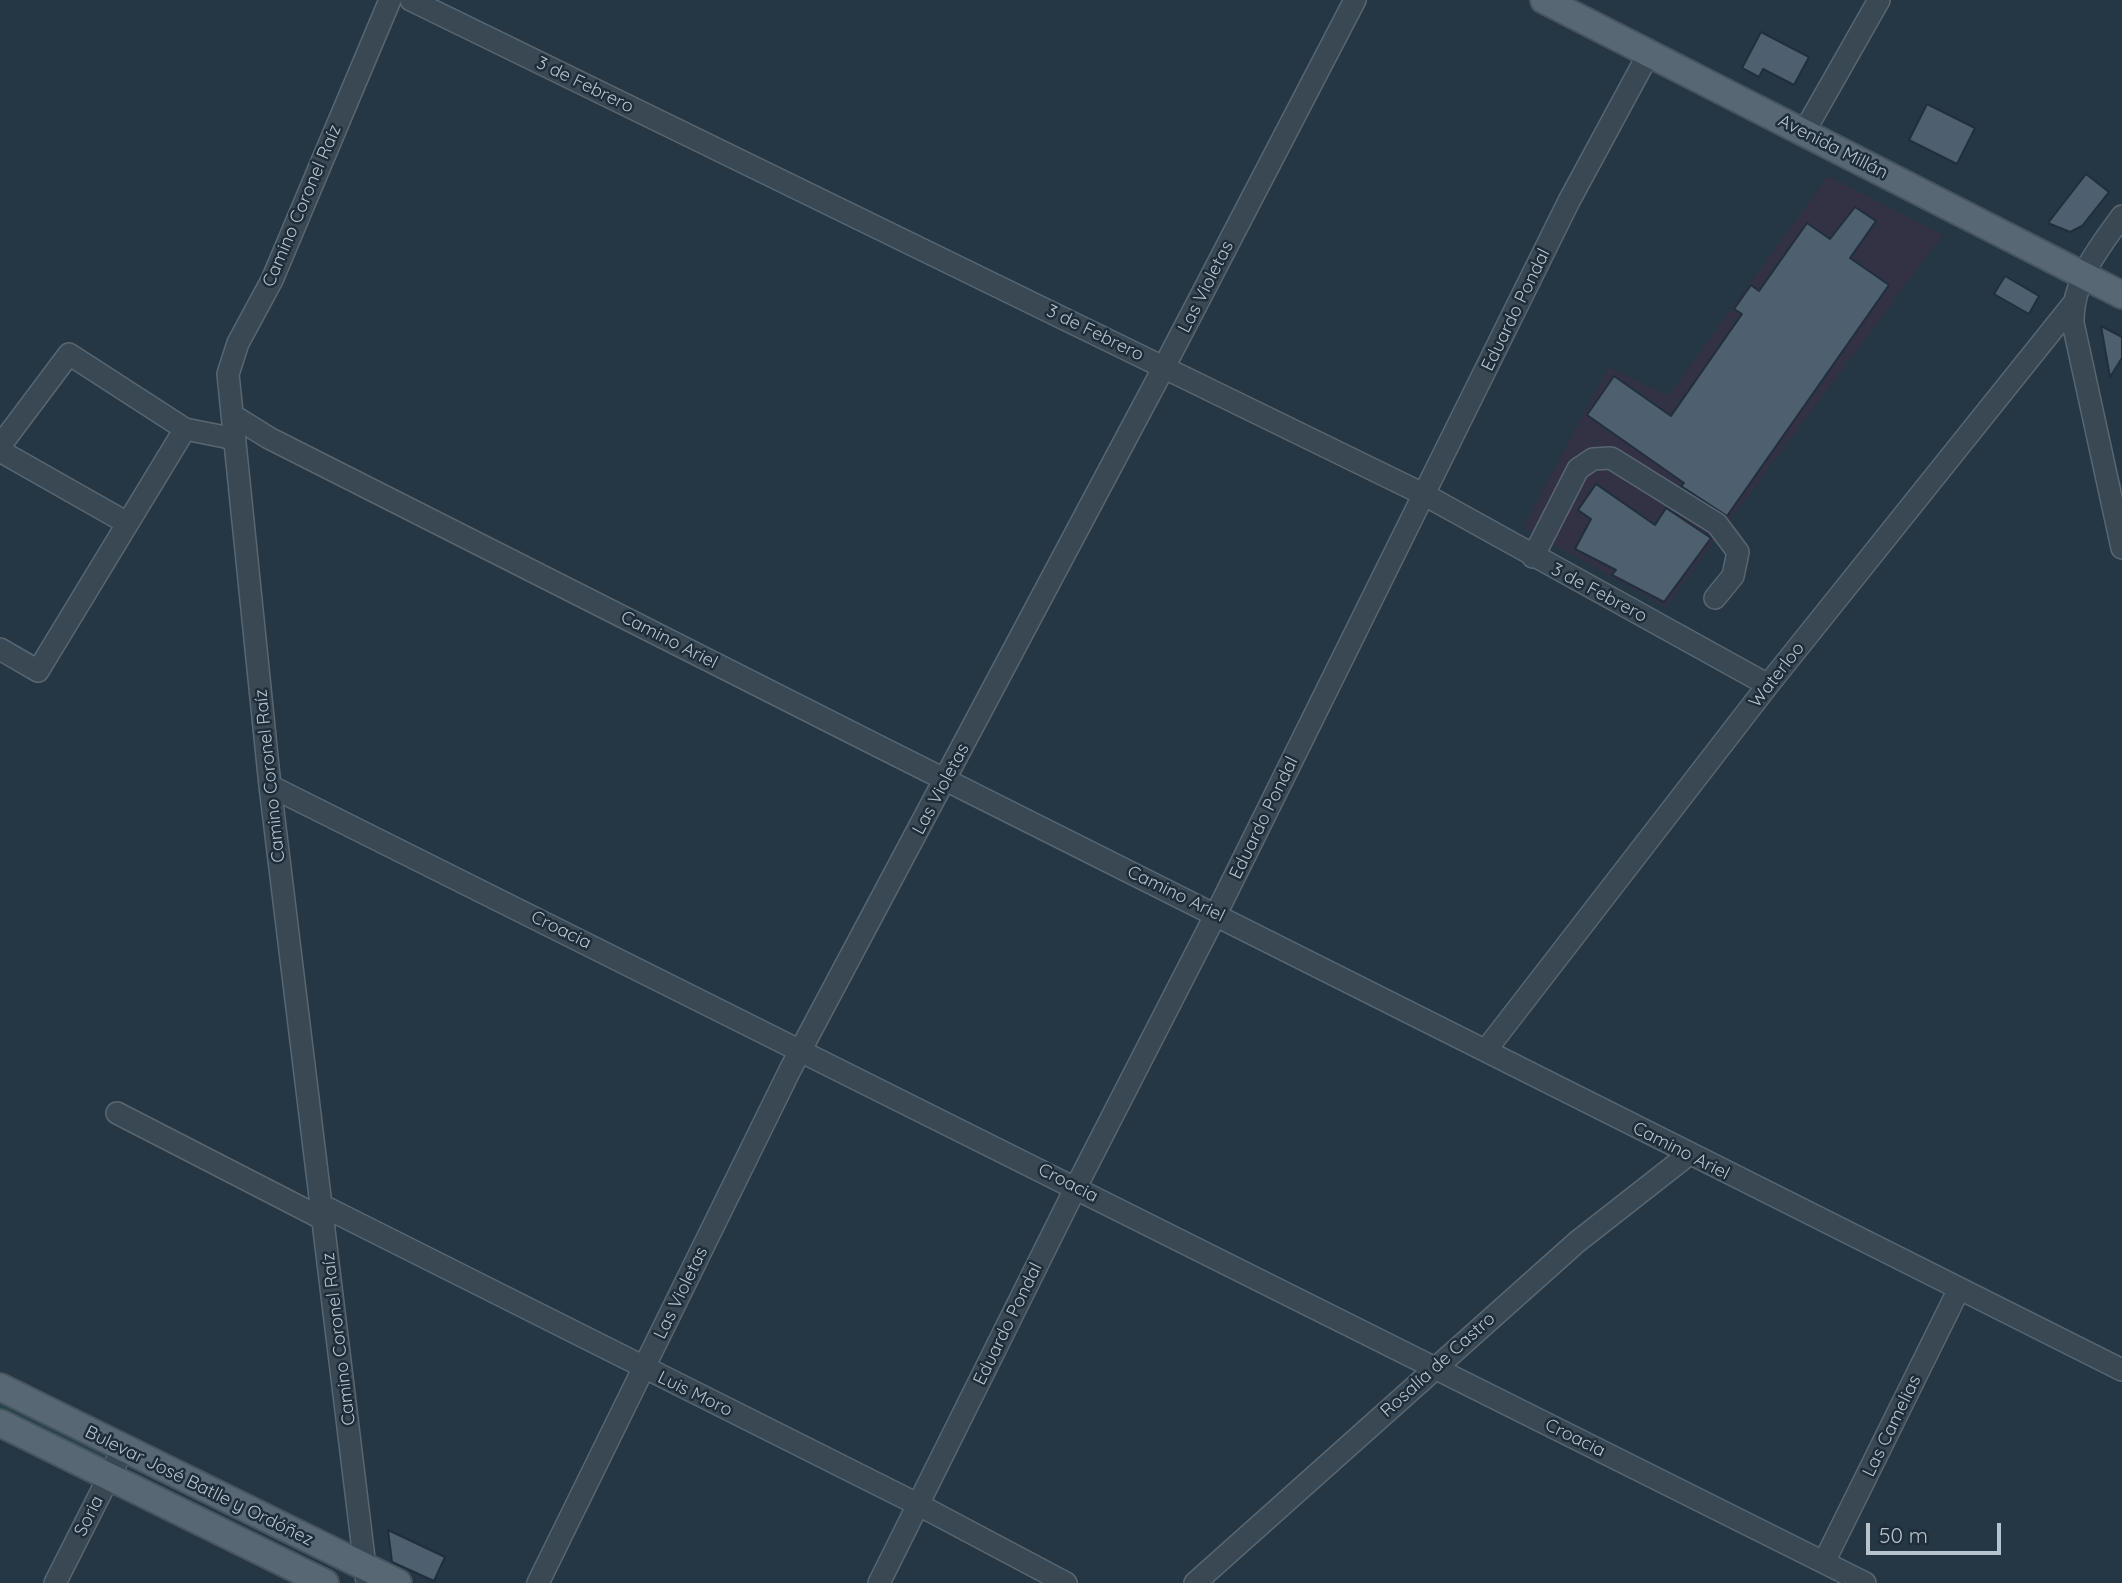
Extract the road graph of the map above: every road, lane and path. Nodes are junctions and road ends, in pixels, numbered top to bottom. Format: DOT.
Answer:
graph roads {
  1 [pos="390,0"];
  2 [pos="411,0"];
  3 [pos="1355,0"];
  4 [pos="1544,0"];
  5 [pos="1879,0"];
  6 [pos="1649,53"];
  7 [pos="1804,132"];
  8 [pos="2122,216"];
  9 [pos="2083,274"];
  10 [pos="2122,295"];
  11 [pos="2073,304"];
  12 [pos="1164,367"];
  13 [pos="232,415"];
  14 [pos="185,429"];
  15 [pos="235,439"];
  16 [pos="0,446"];
  17 [pos="0,451"];
  18 [pos="1425,495"];
  19 [pos="128,523"];
  20 [pos="2122,548"];
  21 [pos="1533,557"];
  22 [pos="1715,598"];
  23 [pos="0,649"];
  24 [pos="1769,685"];
  25 [pos="945,780"];
  26 [pos="270,786"];
  27 [pos="1216,914"];
  28 [pos="802,1049"];
  29 [pos="1486,1050"];
  30 [pos="117,1113"];
  31 [pos="1688,1155"];
  32 [pos="1076,1187"];
  33 [pos="324,1213"];
  34 [pos="1959,1289"];
  35 [pos="644,1368"];
  36 [pos="1434,1368"];
  37 [pos="2122,1370"];
  38 [pos="0,1387"];
  39 [pos="0,1423"];
  40 [pos="122,1449"];
  41 [pos="109,1477"];
  42 [pos="919,1505"];
  43 [pos="261,1554"];
  44 [pos="1824,1562"];
  45 [pos="367,1575"];
  46 [pos="55,1583"];
  47 [pos="290,1583"];
  48 [pos="325,1583"];
  49 [pos="398,1583"];
  50 [pos="538,1583"];
  51 [pos="879,1583"];
  52 [pos="1066,1583"];
  53 [pos="1195,1583"];
  54 [pos="1866,1583"];
  1 -- 13 [label="street, Camino Coronel Raíz"];
  2 -- 12 [label="street, 3 de Febrero"];
  3 -- 12 [label="street, Las Violetas"];
  4 -- 6 [label="main road, Avenida Millán"];
  5 -- 7 [label="street"];
  6 -- 7 [label="main road, Avenida Millán"];
  6 -- 18 [label="street, Eduardo Pondal"];
  7 -- 9 [label="main road, Avenida Millán"];
  8 -- 9 [label="street"];
  9 -- 10 [label="main road, Avenida Millán"];
  9 -- 11 [label="street"];
  11 -- 20 [label="street"];
  11 -- 24 [label="street, Waterloo"];
  12 -- 18 [label="street, 3 de Febrero"];
  12 -- 25 [label="street, Las Violetas"];
  13 -- 15 [label="street, Camino Coronel Raíz"];
  13 -- 25 [label="street, Camino Ariel"];
  14 -- 15 [label="street"];
  14 -- 16 [label="street"];
  14 -- 19 [label="street"];
  15 -- 26 [label="street, Camino Coronel Raíz"];
  17 -- 19 [label="street"];
  18 -- 21 [label="street, 3 de Febrero"];
  18 -- 27 [label="street, Eduardo Pondal"];
  19 -- 23 [label="street"];
  21 -- 22 [label="street"];
  21 -- 24 [label="street, 3 de Febrero"];
  24 -- 29 [label="street, Waterloo"];
  25 -- 27 [label="street, Camino Ariel"];
  25 -- 28 [label="street, Las Violetas"];
  26 -- 28 [label="street, Croacia"];
  26 -- 33 [label="street, Camino Coronel Raíz"];
  27 -- 29 [label="street, Camino Ariel"];
  27 -- 32 [label="street, Eduardo Pondal"];
  28 -- 32 [label="street, Croacia"];
  28 -- 35 [label="street, Las Violetas"];
  29 -- 31 [label="street, Camino Ariel"];
  30 -- 33 [label="street, Luis Moro"];
  31 -- 34 [label="street, Camino Ariel"];
  31 -- 36 [label="street, Rosalía de Castro"];
  32 -- 36 [label="street, Croacia"];
  32 -- 42 [label="street, Eduardo Pondal"];
  33 -- 35 [label="street, Luis Moro"];
  33 -- 45 [label="street, Camino Coronel Raíz"];
  34 -- 37 [label="street, Camino Ariel"];
  34 -- 44 [label="street, Las Camelias"];
  35 -- 42 [label="street, Luis Moro"];
  35 -- 50 [label="street, Las Violetas"];
  36 -- 44 [label="street, Croacia"];
  36 -- 53 [label="street, Rosalía de Castro"];
  38 -- 40 [label="main road, Bulevar José Batlle y Ordóñez"];
  39 -- 41 [label="main road, Bulevar José Batlle y Ordóñez"];
  40 -- 41 [label="street, Soria"];
  40 -- 45 [label="main road, Bulevar José Batlle y Ordóñez"];
  41 -- 43 [label="main road, Bulevar José Batlle y Ordóñez"];
  41 -- 46 [label="street, Soria"];
  42 -- 51 [label="street, Eduardo Pondal"];
  42 -- 52 [label="street, Luis Moro"];
  43 -- 47 [label="main road"];
  43 -- 48 [label="main road, Bulevar José Batlle y Ordóñez"];
  44 -- 54 [label="street, Croacia"];
  45 -- 49 [label="main road, Bulevar José Batlle y Ordóñez"];
}
